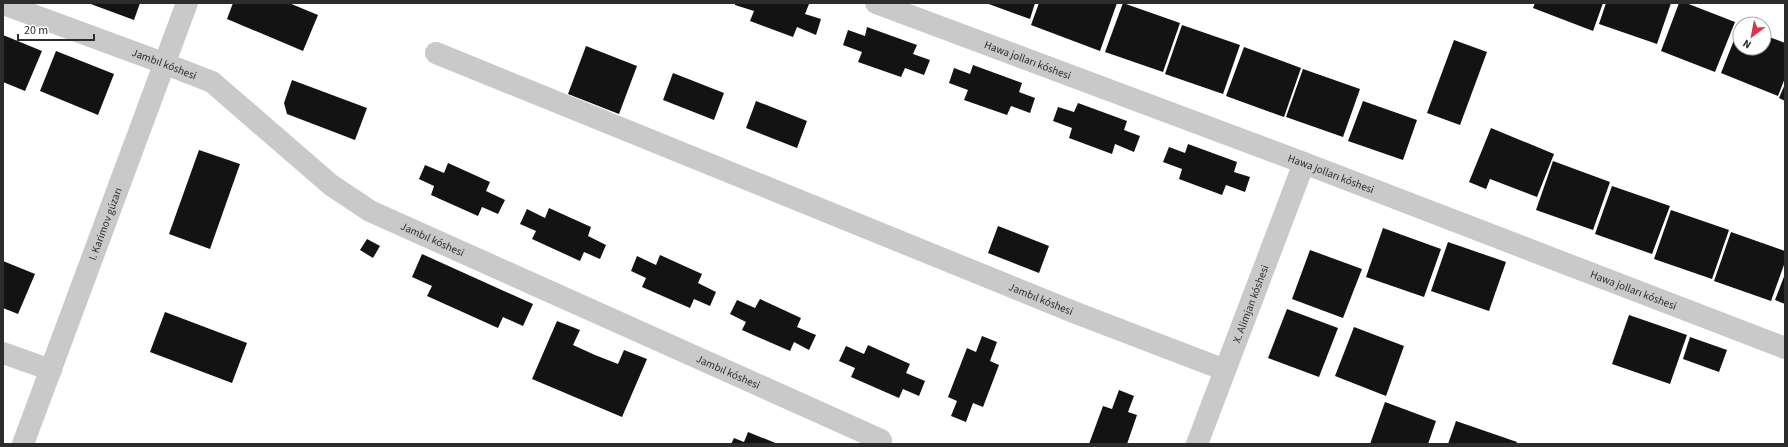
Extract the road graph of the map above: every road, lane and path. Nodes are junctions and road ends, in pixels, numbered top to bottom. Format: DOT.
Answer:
graph roads {
  1 [pos="187,3"];
  2 [pos="876,3"];
  3 [pos="3,4"];
  4 [pos="436,53"];
  5 [pos="166,64"];
  6 [pos="1304,163"];
  7 [pos="1785,348"];
  8 [pos="3,353"];
  9 [pos="51,370"];
  10 [pos="1226,370"];
  11 [pos="23,444"];
  12 [pos="879,444"];
  13 [pos="1197,444"];
  1 -- 5 [label="street, I. Karimov gúzarı"];
  2 -- 6 [label="street, Hawa jolları kóshesi"];
  3 -- 5 [label="street, Jambıl kóshesi"];
  4 -- 10 [label="street, Jambıl kóshesi"];
  5 -- 9 [label="street, I. Karimov gúzarı"];
  5 -- 12 [label="street, Jambıl kóshesi"];
  6 -- 7 [label="street, Hawa jolları kóshesi"];
  6 -- 10 [label="street, X. Alimjan kóshesi"];
  8 -- 9 [label="street"];
  9 -- 11 [label="street, I. Karimov gúzarı"];
  10 -- 13 [label="street, X. Alimjan kóshesi"];
}
